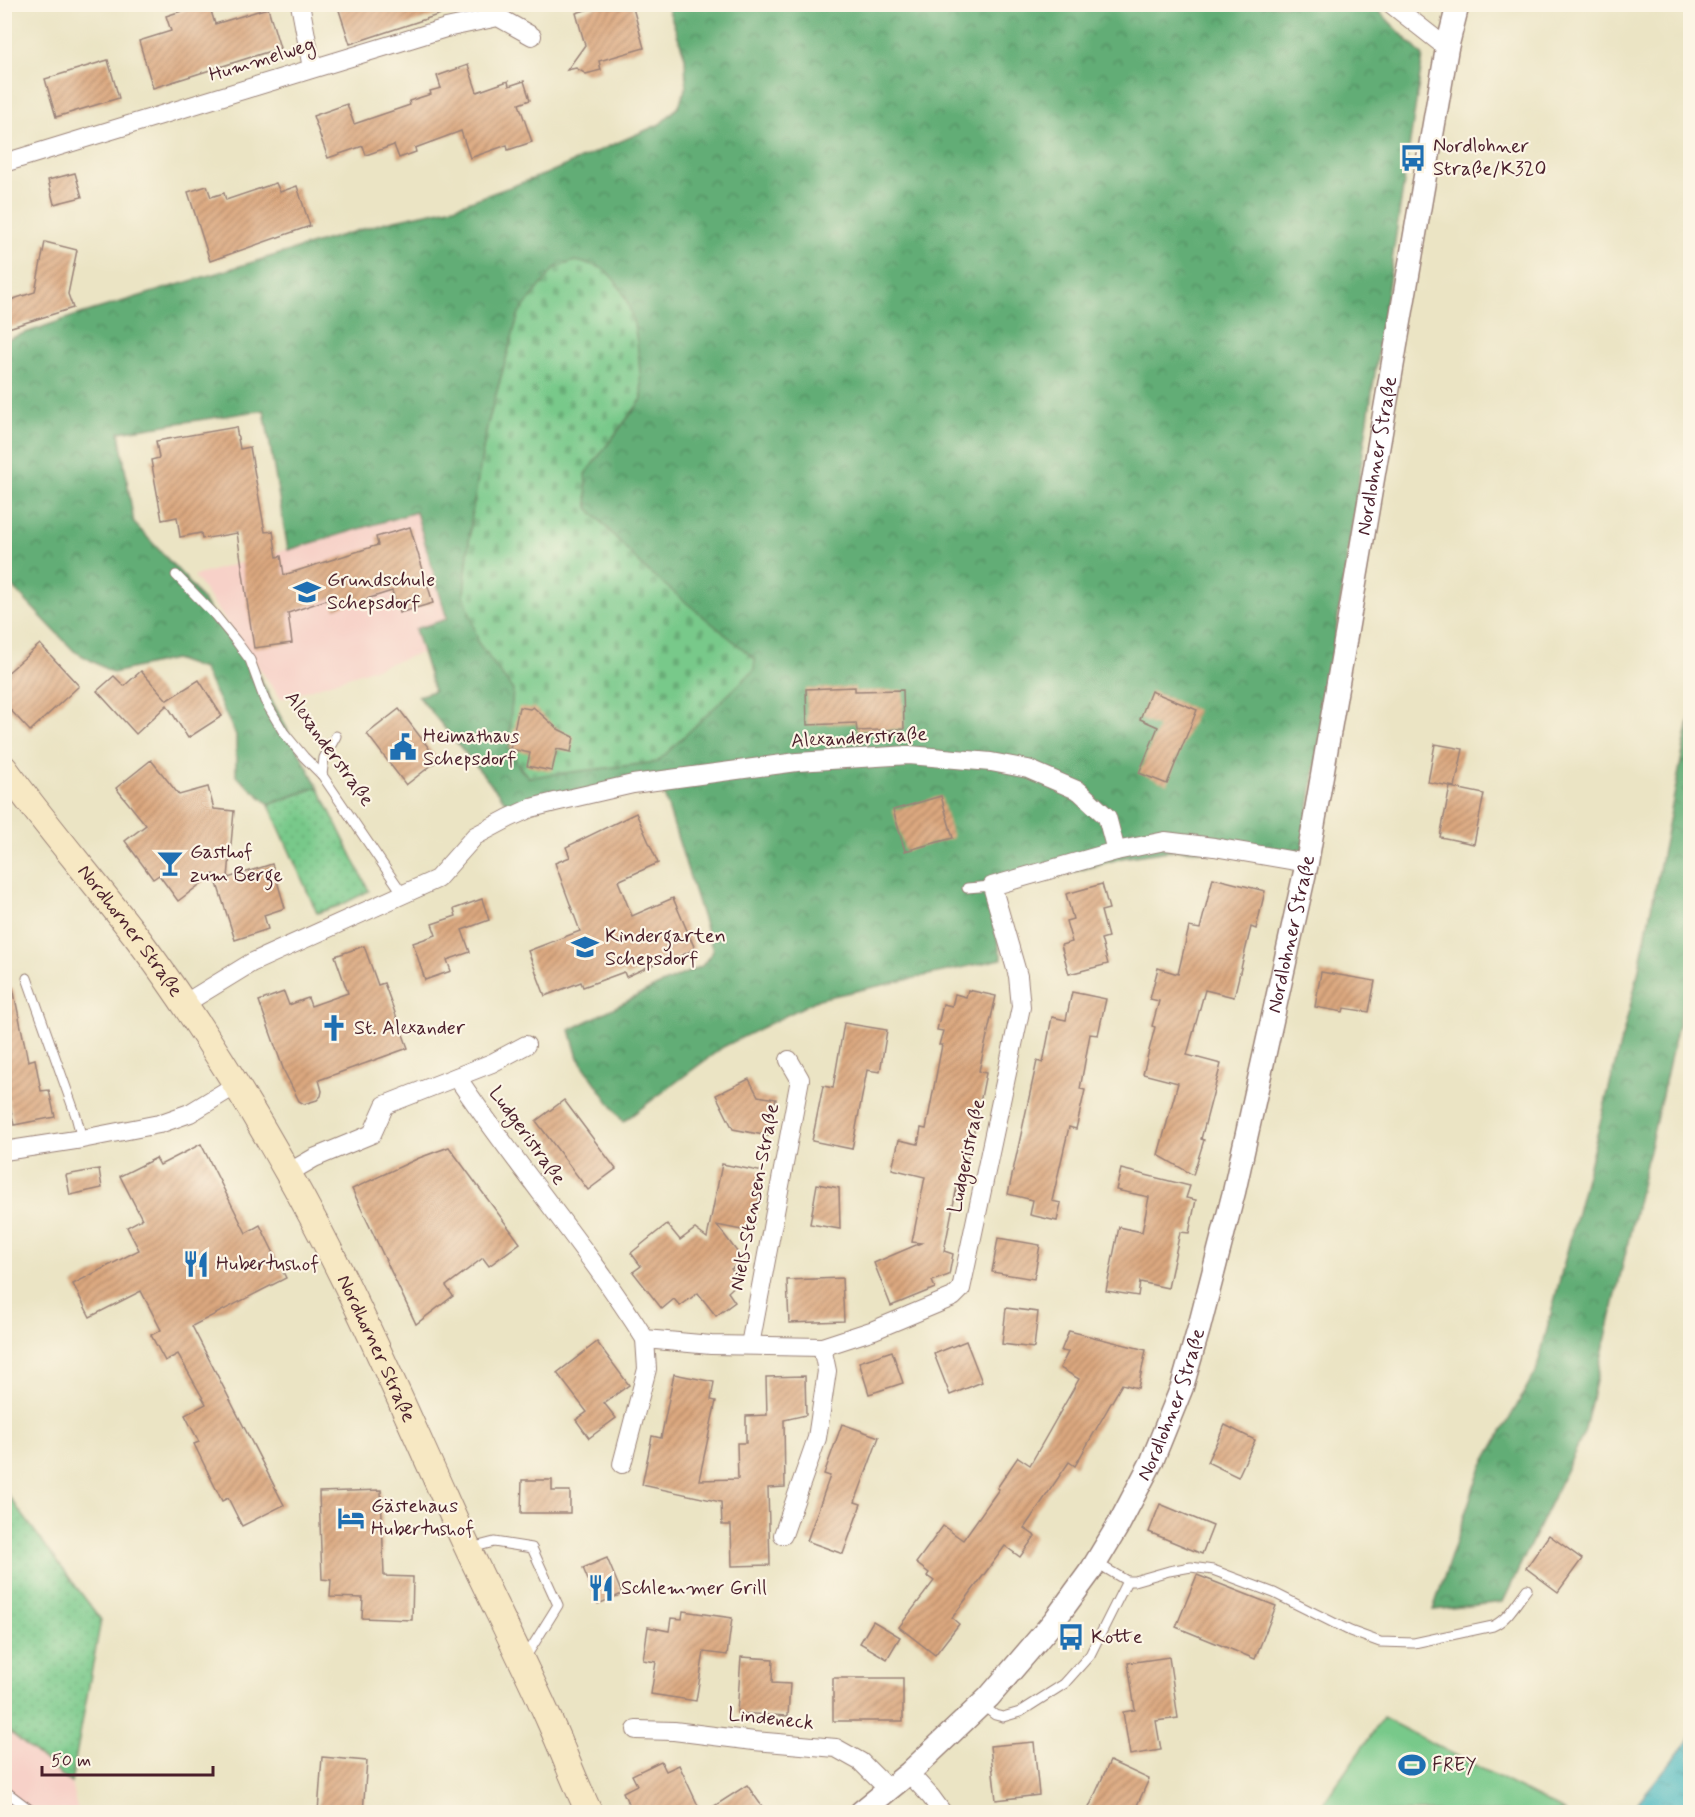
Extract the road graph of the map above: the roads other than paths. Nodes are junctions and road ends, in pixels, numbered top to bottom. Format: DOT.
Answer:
graph roads {
  1 [pos="300,4"];
  2 [pos="1391,4"];
  3 [pos="1458,4"];
  4 [pos="532,36"];
  5 [pos="1447,48"];
  6 [pos="312,68"];
  7 [pos="4,163"];
  8 [pos="176,575"];
  9 [pos="336,736"];
  10 [pos="4,768"];
  11 [pos="322,775"];
  12 [pos="1116,851"];
  13 [pos="1307,863"];
  14 [pos="992,886"];
  15 [pos="967,888"];
  16 [pos="403,894"];
  17 [pos="27,978"];
  18 [pos="184,1004"];
  19 [pos="526,1046"];
  20 [pos="789,1060"];
  21 [pos="457,1077"];
  22 [pos="236,1085"];
  23 [pos="82,1139"];
  24 [pos="4,1151"];
  25 [pos="288,1173"];
  26 [pos="645,1340"];
  27 [pos="750,1345"];
  28 [pos="822,1347"];
  29 [pos="622,1464"];
  30 [pos="783,1535"];
  31 [pos="467,1549"];
  32 [pos="1095,1562"];
  33 [pos="1127,1581"];
  34 [pos="1527,1589"];
  35 [pos="522,1663"];
  36 [pos="981,1704"];
  37 [pos="636,1730"];
  38 [pos="909,1773"];
  39 [pos="888,1789"];
  40 [pos="4,1790"];
  41 [pos="33,1812"];
  42 [pos="589,1812"];
  43 [pos="861,1812"];
  44 [pos="942,1812"];
  1 -- 6 [label="street"];
  2 -- 5 [label="street"];
  3 -- 5 [label="street, Nordlohner Straße"];
  4 -- 6 [label="street, Hummelweg"];
  5 -- 13 [label="street, Nordlohner Straße"];
  6 -- 7 [label="street, Hummelweg"];
  8 -- 11 [label="lane, Alexanderstraße"];
  9 -- 11 [label="lane"];
  10 -- 18 [label="main road, Nordhorner Straße"];
  11 -- 16 [label="lane, Alexanderstraße"];
  12 -- 13 [label="street"];
  12 -- 14 [label="street"];
  12 -- 16 [label="street, Alexanderstraße"];
  13 -- 32 [label="street, Nordlohner Straße"];
  14 -- 15 [label="lane"];
  14 -- 28 [label="street, Ludgeristraße"];
  16 -- 18 [label="street, Alexanderstraße"];
  17 -- 23 [label="lane"];
  18 -- 22 [label="main road, Nordhorner Straße"];
  19 -- 21 [label="street, Ludgeristraße"];
  20 -- 27 [label="street, Niels-Stensen-Straße"];
  21 -- 25 [label="street, Ludgeristraße"];
  21 -- 26 [label="street, Ludgeristraße"];
  22 -- 23 [label="street"];
  22 -- 25 [label="main road, Nordhorner Straße"];
  23 -- 24 [label="street"];
  25 -- 31 [label="main road, Nordhorner Straße"];
  26 -- 27 [label="street, Ludgeristraße"];
  26 -- 29 [label="street"];
  27 -- 28 [label="street, Ludgeristraße"];
  28 -- 30 [label="street"];
  31 -- 35 [label="main road, Nordhorner Straße"];
  31 -- 35 [label="lane"];
  32 -- 33 [label="lane"];
  32 -- 36 [label="street, Nordlohner Straße"];
  33 -- 34 [label="lane"];
  33 -- 36 [label="lane"];
  35 -- 42 [label="main road, Nordhorner Straße"];
  36 -- 38 [label="street, Nordlohner Straße"];
  37 -- 39 [label="street, Lindeneck"];
  38 -- 39 [label="street, Nordlohner Straße"];
  38 -- 44 [label="street"];
  39 -- 43 [label="street, Nordlohner Straße"];
  40 -- 41 [label="lane"];
}
